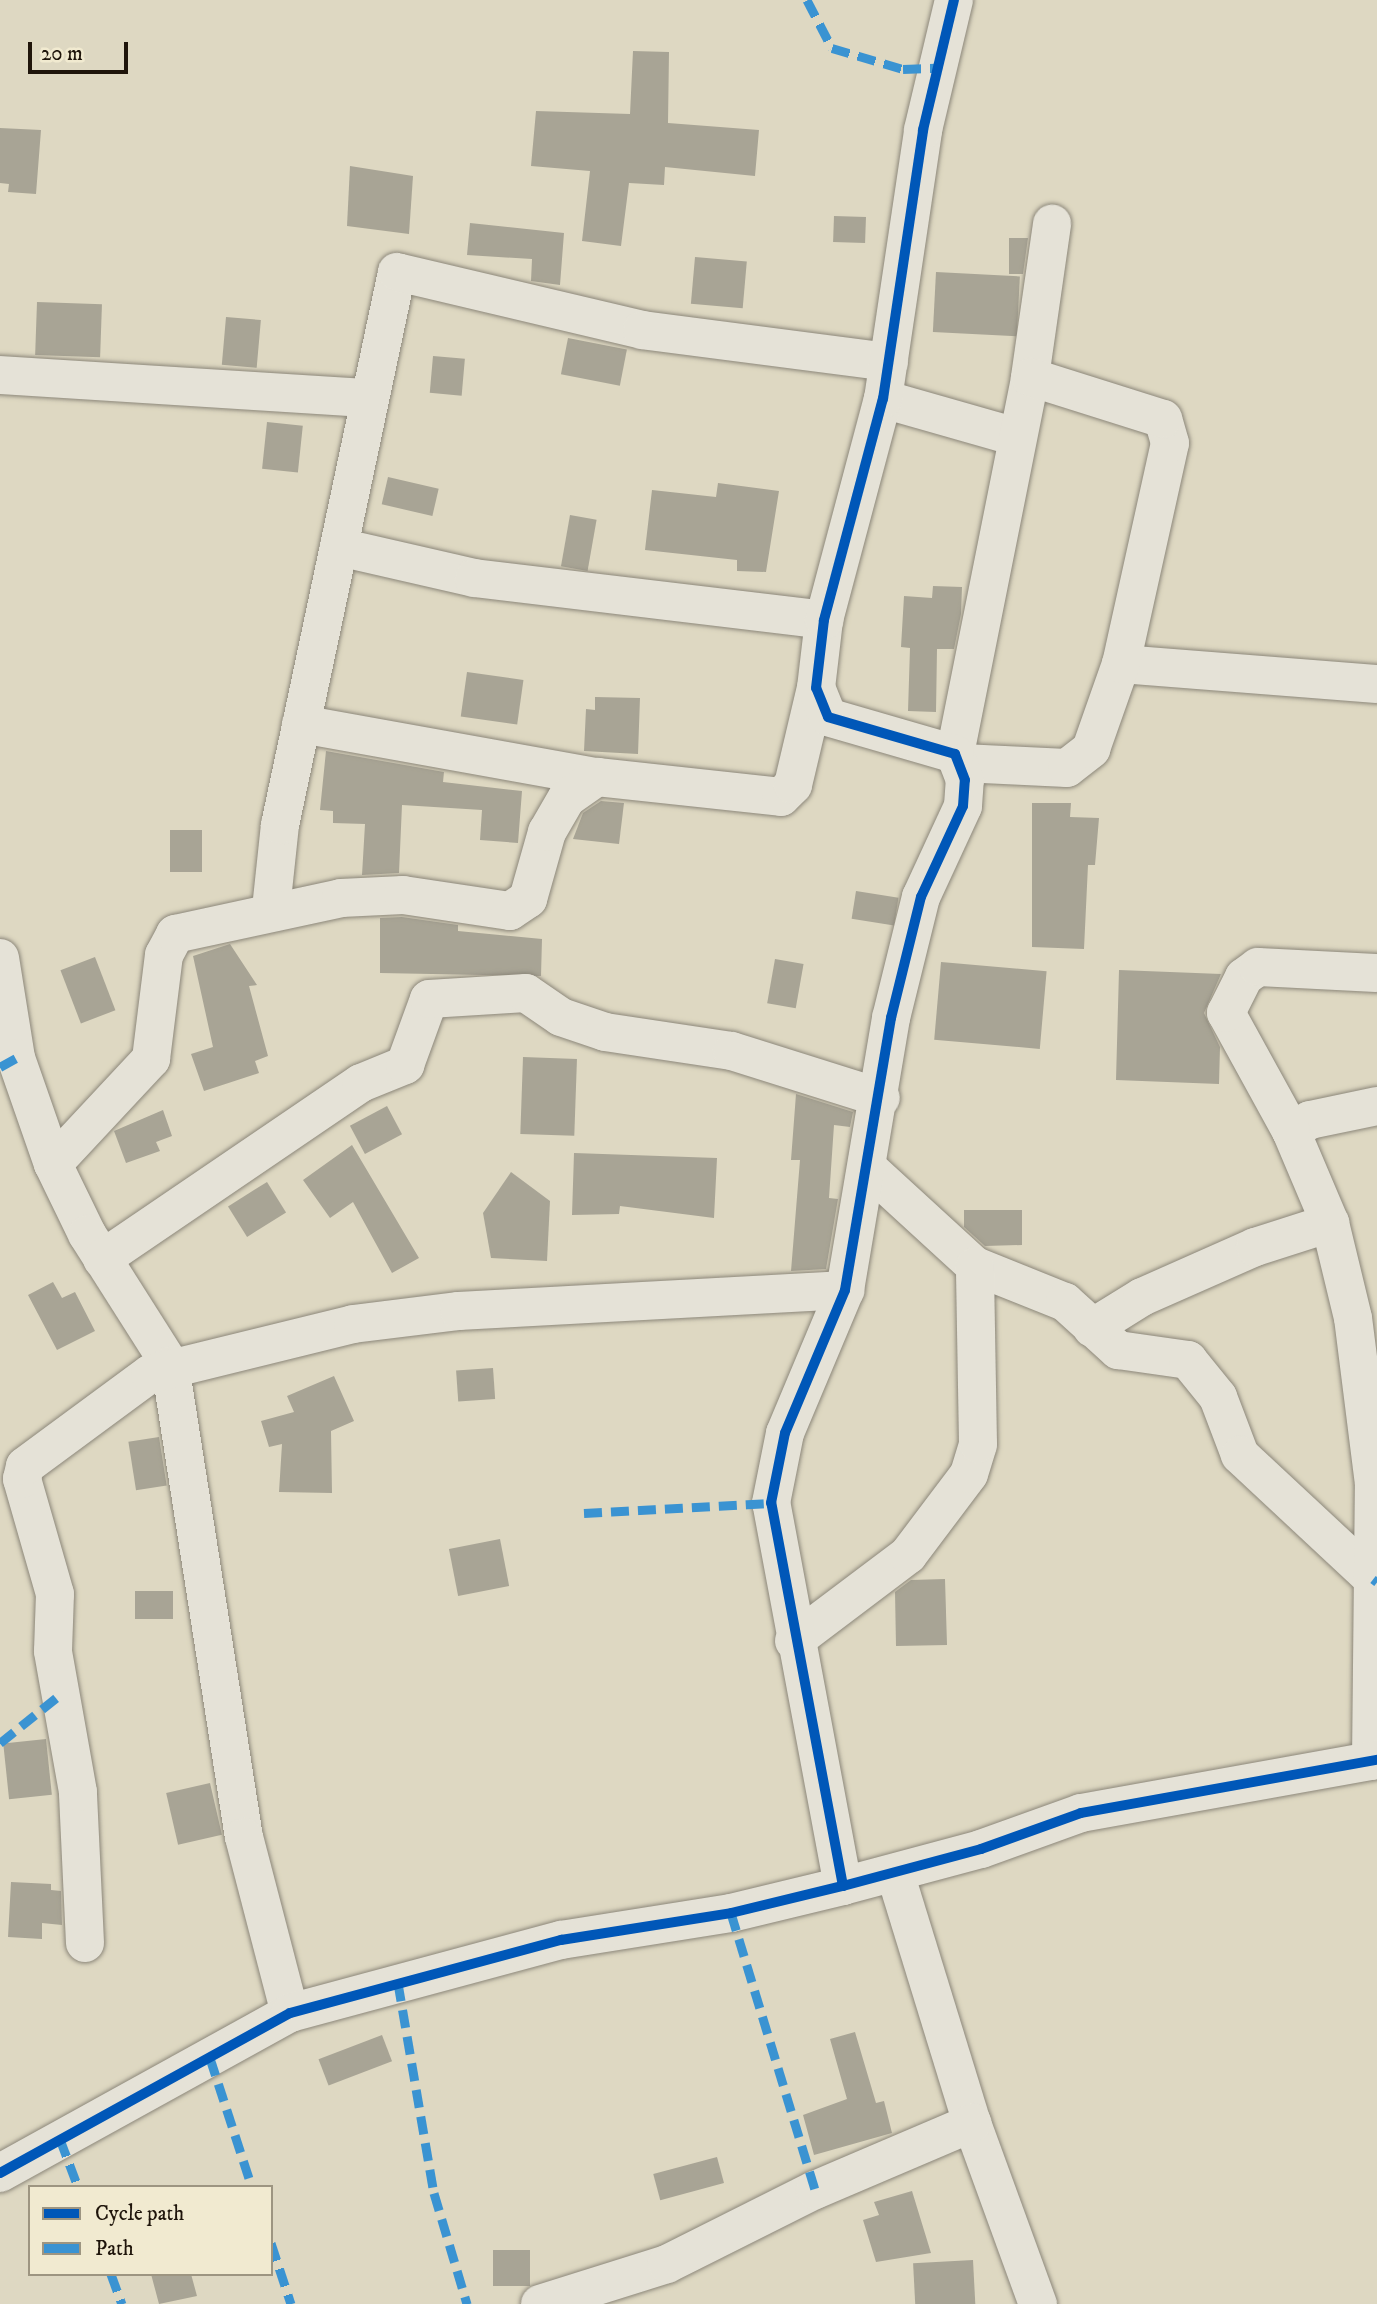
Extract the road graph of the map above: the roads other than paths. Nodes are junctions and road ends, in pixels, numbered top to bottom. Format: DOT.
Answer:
graph roads {
  1 [pos="954,0"];
  2 [pos="1052,224"];
  3 [pos="0,375"];
  4 [pos="1030,377"];
  5 [pos="886,380"];
  6 [pos="366,398"];
  7 [pos="1016,437"];
  8 [pos="339,547"];
  9 [pos="824,620"];
  10 [pos="1121,664"];
  11 [pos="1377,684"];
  12 [pos="816,688"];
  13 [pos="301,724"];
  14 [pos="959,758"];
  15 [pos="597,777"];
  16 [pos="271,909"];
  17 [pos="0,958"];
  18 [pos="1377,973"];
  19 [pos="881,1098"];
  20 [pos="1377,1106"];
  21 [pos="1291,1131"];
  22 [pos="52,1164"];
  23 [pos="869,1169"];
  24 [pos="1330,1223"];
  25 [pos="102,1259"];
  26 [pos="975,1266"];
  27 [pos="845,1290"];
  28 [pos="1362,1290"];
  29 [pos="1092,1328"];
  30 [pos="170,1365"];
  31 [pos="1373,1579"];
  32 [pos="794,1641"];
  33 [pos="1374,1760"];
  34 [pos="895,1873"];
  35 [pos="843,1886"];
  36 [pos="85,1943"];
  37 [pos="290,2013"];
  38 [pos="972,2123"];
  39 [pos="0,2173"];
  40 [pos="540,2304"];
  41 [pos="1038,2304"];
  1 -- 5 [label="street"];
  2 -- 4 [label="street"];
  3 -- 6 [label="street"];
  4 -- 7 [label="street"];
  4 -- 10 [label="street"];
  5 -- 6 [label="street"];
  5 -- 7 [label="street"];
  5 -- 9 [label="street"];
  6 -- 8 [label="street"];
  7 -- 14 [label="street"];
  8 -- 9 [label="street"];
  8 -- 13 [label="street"];
  9 -- 12 [label="street"];
  10 -- 11 [label="street"];
  10 -- 14 [label="street"];
  12 -- 14 [label="street"];
  12 -- 15 [label="street"];
  13 -- 15 [label="street"];
  13 -- 16 [label="street"];
  14 -- 19 [label="street"];
  15 -- 16 [label="street"];
  16 -- 22 [label="street"];
  17 -- 22 [label="street"];
  18 -- 21 [label="street"];
  19 -- 23 [label="street"];
  19 -- 25 [label="street"];
  20 -- 21 [label="street"];
  21 -- 24 [label="street"];
  22 -- 25 [label="street"];
  23 -- 26 [label="street"];
  23 -- 27 [label="street"];
  24 -- 28 [label="street"];
  24 -- 29 [label="street"];
  25 -- 30 [label="street"];
  26 -- 29 [label="street"];
  26 -- 32 [label="street"];
  27 -- 30 [label="street"];
  27 -- 32 [label="street"];
  28 -- 31 [label="street"];
  29 -- 31 [label="street"];
  30 -- 36 [label="street"];
  30 -- 37 [label="street"];
  31 -- 33 [label="street"];
  32 -- 35 [label="street"];
  33 -- 34 [label="street"];
  34 -- 35 [label="street"];
  34 -- 38 [label="street"];
  35 -- 37 [label="street"];
  37 -- 39 [label="street"];
  38 -- 40 [label="street"];
  38 -- 41 [label="street"];
}
